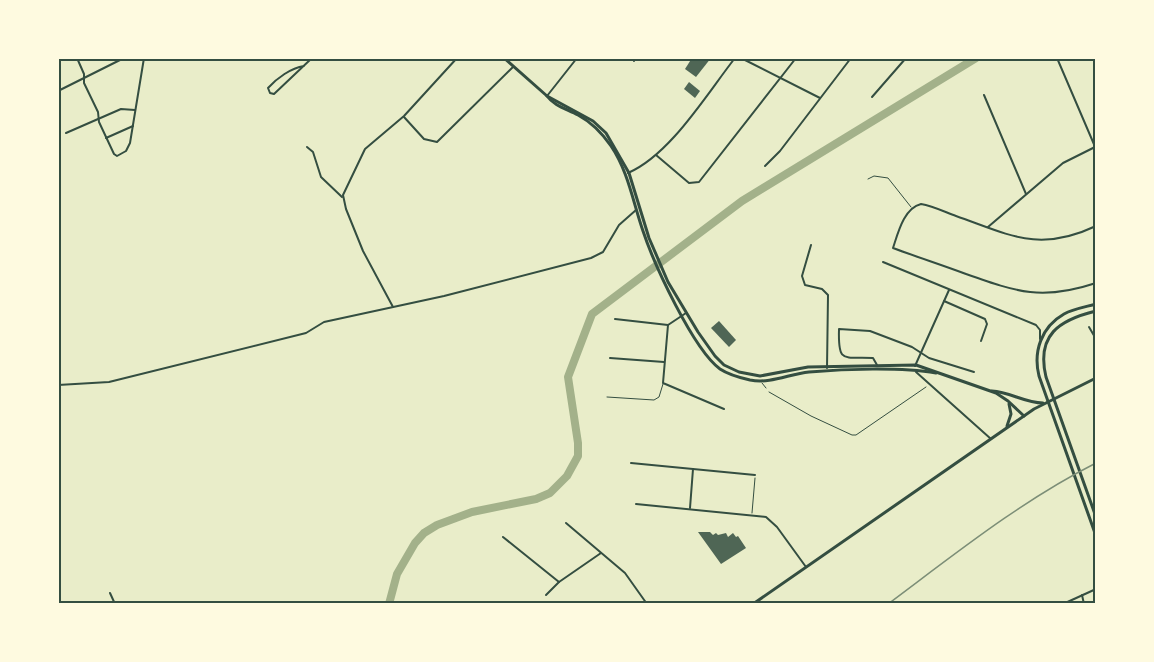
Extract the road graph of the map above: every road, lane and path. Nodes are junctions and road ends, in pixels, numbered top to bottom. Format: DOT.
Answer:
graph roads {
  1 [pos="77,58"];
  2 [pos="124,58"];
  3 [pos="144,58"];
  4 [pos="312,58"];
  5 [pos="457,58"];
  6 [pos="504,58"];
  7 [pos="577,58"];
  8 [pos="735,58"];
  9 [pos="741,58"];
  10 [pos="796,58"];
  11 [pos="851,58"];
  12 [pos="906,58"];
  13 [pos="1057,58"];
  14 [pos="304,66"];
  15 [pos="513,67"];
  16 [pos="84,78"];
  17 [pos="780,78"];
  18 [pos="58,91"];
  19 [pos="547,96"];
  20 [pos="984,96"];
  21 [pos="872,97"];
  22 [pos="820,98"];
  23 [pos="135,110"];
  24 [pos="404,116"];
  25 [pos="99,117"];
  26 [pos="133,126"];
  27 [pos="66,133"];
  28 [pos="106,138"];
  29 [pos="307,147"];
  30 [pos="1095,148"];
  31 [pos="656,155"];
  32 [pos="765,166"];
  33 [pos="627,174"];
  34 [pos="868,179"];
  35 [pos="1026,194"];
  36 [pos="343,198"];
  37 [pos="912,208"];
  38 [pos="636,210"];
  39 [pos="1095,226"];
  40 [pos="988,227"];
  41 [pos="647,238"];
  42 [pos="811,245"];
  43 [pos="883,262"];
  44 [pos="1095,283"];
  45 [pos="949,290"];
  46 [pos="944,301"];
  47 [pos="1095,304"];
  48 [pos="393,307"];
  49 [pos="1095,311"];
  50 [pos="684,314"];
  51 [pos="615,319"];
  52 [pos="668,325"];
  53 [pos="1089,327"];
  54 [pos="1095,339"];
  55 [pos="981,341"];
  56 [pos="1040,342"];
  57 [pos="920,352"];
  58 [pos="845,357"];
  59 [pos="610,358"];
  60 [pos="665,362"];
  61 [pos="877,365"];
  62 [pos="915,365"];
  63 [pos="827,366"];
  64 [pos="844,366"];
  65 [pos="915,370"];
  66 [pos="789,371"];
  67 [pos="827,371"];
  68 [pos="974,372"];
  69 [pos="945,374"];
  70 [pos="790,376"];
  71 [pos="1095,378"];
  72 [pos="663,382"];
  73 [pos="760,382"];
  74 [pos="58,385"];
  75 [pos="929,385"];
  76 [pos="766,388"];
  77 [pos="987,390"];
  78 [pos="607,397"];
  79 [pos="1008,401"];
  80 [pos="1044,403"];
  81 [pos="724,409"];
  82 [pos="1024,416"];
  83 [pos="1004,430"];
  84 [pos="991,439"];
  85 [pos="631,463"];
  86 [pos="693,469"];
  87 [pos="755,475"];
  88 [pos="636,504"];
  89 [pos="690,509"];
  90 [pos="751,515"];
  91 [pos="1095,517"];
  92 [pos="566,523"];
  93 [pos="1095,536"];
  94 [pos="503,537"];
  95 [pos="601,553"];
  96 [pos="806,567"];
  97 [pos="559,582"];
  98 [pos="1095,589"];
  99 [pos="110,593"];
  100 [pos="546,595"];
  101 [pos="1082,595"];
  102 [pos="115,603"];
  103 [pos="647,603"];
  104 [pos="753,603"];
  105 [pos="1063,603"];
  106 [pos="1084,603"];
  1 -- 16 [label="street"];
  2 -- 16 [label="street"];
  3 -- 23 [label="street"];
  4 -- 14 [label="street"];
  5 -- 24 [label="street"];
  6 -- 15 [label="main road"];
  7 -- 19 [label="street"];
  8 -- 31 [label="street"];
  9 -- 17 [label="street"];
  10 -- 17 [label="street"];
  11 -- 22 [label="street"];
  12 -- 21 [label="street"];
  13 -- 30 [label="street"];
  14 -- 14 [label="street"];
  15 -- 19 [label="main road"];
  15 -- 24 [label="street"];
  16 -- 18 [label="street"];
  16 -- 25 [label="street"];
  17 -- 22 [label="street"];
  17 -- 31 [label="street"];
  19 -- 33 [label="main road"];
  20 -- 35 [label="street"];
  22 -- 32 [label="street"];
  23 -- 25 [label="street"];
  23 -- 26 [label="street"];
  24 -- 36 [label="street"];
  25 -- 27 [label="street"];
  25 -- 28 [label="street"];
  26 -- 28 [label="street"];
  26 -- 28 [label="street"];
  29 -- 36 [label="street"];
  30 -- 35 [label="street"];
  31 -- 33 [label="street"];
  33 -- 38 [label="main road"];
  33 -- 41 [label="main road"];
  34 -- 37 [label="lane"];
  35 -- 40 [label="street"];
  36 -- 48 [label="street"];
  37 -- 40 [label="street"];
  37 -- 44 [label="street"];
  38 -- 41 [label="main road"];
  38 -- 48 [label="street"];
  39 -- 40 [label="street"];
  41 -- 50 [label="main road"];
  42 -- 63 [label="street"];
  43 -- 45 [label="street"];
  45 -- 46 [label="street"];
  45 -- 56 [label="street"];
  46 -- 55 [label="street"];
  46 -- 57 [label="street"];
  47 -- 56 [label="main road"];
  48 -- 74 [label="street"];
  49 -- 91 [label="main road"];
  50 -- 52 [label="street"];
  50 -- 66 [label="main road"];
  50 -- 73 [label="main road"];
  51 -- 52 [label="street"];
  52 -- 60 [label="street"];
  53 -- 54 [label="street"];
  56 -- 93 [label="main road"];
  57 -- 58 [label="street"];
  57 -- 62 [label="street"];
  57 -- 68 [label="street"];
  58 -- 61 [label="street"];
  58 -- 64 [label="street"];
  59 -- 60 [label="street"];
  60 -- 72 [label="street"];
  61 -- 62 [label="main road"];
  61 -- 64 [label="main road"];
  62 -- 65 [label="street"];
  62 -- 69 [label="main road"];
  63 -- 64 [label="main road"];
  63 -- 66 [label="main road"];
  63 -- 67 [label="street"];
  65 -- 67 [label="main road"];
  65 -- 69 [label="main road"];
  65 -- 75 [label="street"];
  66 -- 70 [label="main road"];
  67 -- 70 [label="main road"];
  69 -- 77 [label="main road"];
  70 -- 73 [label="main road"];
  71 -- 80 [label="main road"];
  72 -- 78 [label="lane"];
  72 -- 81 [label="street"];
  73 -- 76 [label="lane"];
  75 -- 76 [label="path"];
  75 -- 84 [label="street"];
  77 -- 79 [label="main road"];
  77 -- 80 [label="main road"];
  79 -- 82 [label="main road"];
  79 -- 83 [label="main road"];
  80 -- 82 [label="main road"];
  82 -- 83 [label="main road"];
  83 -- 84 [label="main road"];
  84 -- 96 [label="main road"];
  85 -- 86 [label="street"];
  86 -- 87 [label="street"];
  86 -- 89 [label="street"];
  87 -- 90 [label="lane"];
  88 -- 89 [label="street"];
  89 -- 90 [label="street"];
  90 -- 96 [label="street"];
  92 -- 95 [label="street"];
  94 -- 97 [label="street"];
  95 -- 97 [label="street"];
  95 -- 103 [label="street"];
  96 -- 104 [label="main road"];
  97 -- 100 [label="street"];
  98 -- 101 [label="street"];
  99 -- 102 [label="street"];
  101 -- 105 [label="street"];
  101 -- 106 [label="street"];
}
